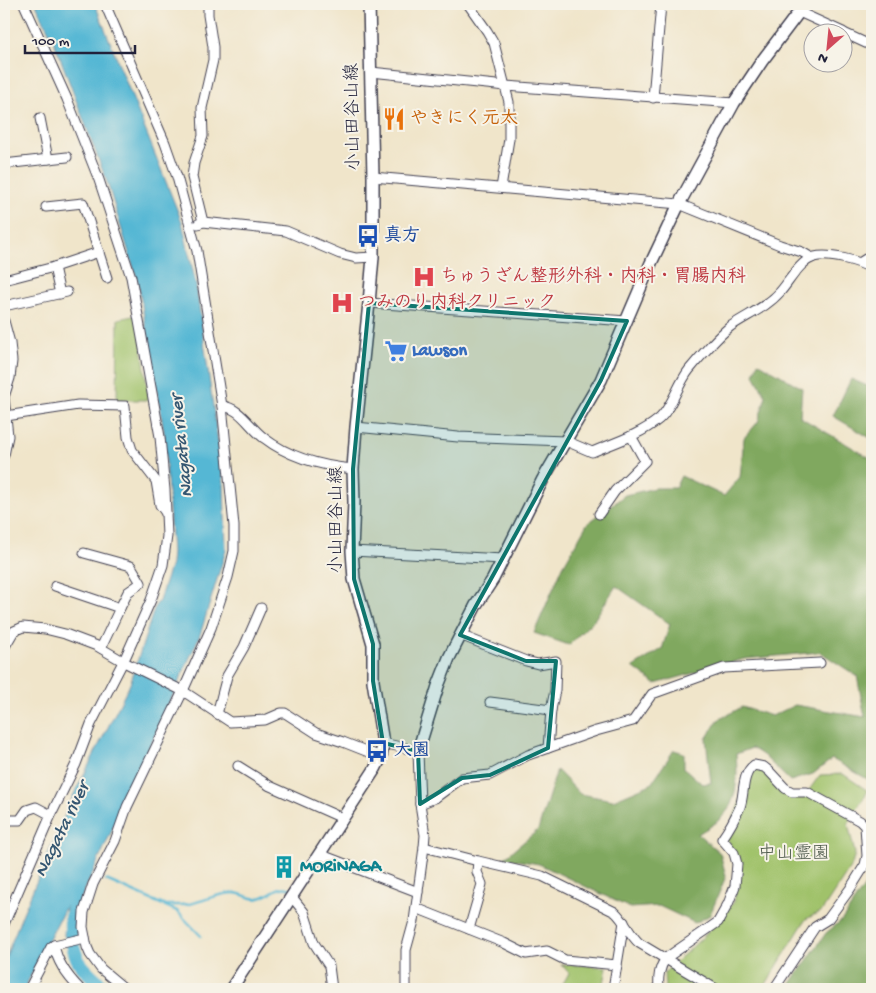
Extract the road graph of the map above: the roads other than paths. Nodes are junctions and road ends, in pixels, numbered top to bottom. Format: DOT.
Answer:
graph roads {
  1 [pos="24,4"];
  2 [pos="105,4"];
  3 [pos="208,4"];
  4 [pos="370,4"];
  5 [pos="468,4"];
  6 [pos="661,4"];
  7 [pos="802,8"];
  8 [pos="825,22"];
  9 [pos="854,38"];
  10 [pos="872,46"];
  11 [pos="371,72"];
  12 [pos="506,86"];
  13 [pos="653,98"];
  14 [pos="734,103"];
  15 [pos="40,118"];
  16 [pos="67,156"];
  17 [pos="48,160"];
  18 [pos="4,164"];
  19 [pos="373,177"];
  20 [pos="501,188"];
  21 [pos="679,204"];
  22 [pos="46,207"];
  23 [pos="203,222"];
  24 [pos="190,226"];
  25 [pos="99,252"];
  26 [pos="872,255"];
  27 [pos="373,257"];
  28 [pos="812,258"];
  29 [pos="861,262"];
  30 [pos="54,267"];
  31 [pos="872,269"];
  32 [pos="107,278"];
  33 [pos="4,280"];
  34 [pos="370,303"];
  35 [pos="4,306"];
  36 [pos="4,321"];
  37 [pos="627,321"];
  38 [pos="222,406"];
  39 [pos="6,416"];
  40 [pos="356,427"];
  41 [pos="631,436"];
  42 [pos="566,441"];
  43 [pos="4,455"];
  44 [pos="354,469"];
  45 [pos="166,513"];
  46 [pos="599,514"];
  47 [pos="352,551"];
  48 [pos="84,553"];
  49 [pos="503,559"];
  50 [pos="55,586"];
  51 [pos="120,608"];
  52 [pos="261,608"];
  53 [pos="460,635"];
  54 [pos="4,648"];
  55 [pos="101,648"];
  56 [pos="124,662"];
  57 [pos="820,663"];
  58 [pos="183,691"];
  59 [pos="490,702"];
  60 [pos="551,710"];
  61 [pos="217,714"];
  62 [pos="383,743"];
  63 [pos="548,748"];
  64 [pos="418,751"];
  65 [pos="381,757"];
  66 [pos="238,766"];
  67 [pos="420,804"];
  68 [pos="51,815"];
  69 [pos="342,818"];
  70 [pos="4,820"];
  71 [pos="424,847"];
  72 [pos="319,854"];
  73 [pos="478,862"];
  74 [pos="418,892"];
  75 [pos="292,897"];
  76 [pos="416,908"];
  77 [pos="624,922"];
  78 [pos="4,924"];
  79 [pos="469,929"];
  80 [pos="85,938"];
  81 [pos="54,945"];
  82 [pos="666,958"];
  83 [pos="617,965"];
  84 [pos="29,989"];
  85 [pos="80,989"];
  86 [pos="125,989"];
  87 [pos="231,989"];
  88 [pos="332,989"];
  89 [pos="406,989"];
  90 [pos="613,989"];
  91 [pos="659,989"];
  92 [pos="716,989"];
  93 [pos="774,989"];
  1 -- 45 [label="street"];
  2 -- 24 [label="street"];
  3 -- 23 [label="street"];
  4 -- 11 [label="main road, 小山田谷山線"];
  5 -- 12 [label="street"];
  6 -- 13 [label="street"];
  7 -- 8 [label="street"];
  7 -- 14 [label="main road"];
  9 -- 10 [label="street"];
  11 -- 12 [label="street"];
  11 -- 19 [label="main road, 小山田谷山線"];
  12 -- 13 [label="street"];
  12 -- 20 [label="street"];
  13 -- 14 [label="street"];
  14 -- 21 [label="main road"];
  15 -- 17 [label="street"];
  16 -- 17 [label="street"];
  17 -- 18 [label="street"];
  19 -- 20 [label="street"];
  19 -- 27 [label="main road, 小山田谷山線"];
  20 -- 21 [label="street"];
  21 -- 28 [label="street"];
  21 -- 37 [label="main road"];
  22 -- 25 [label="street"];
  23 -- 24 [label="street"];
  23 -- 27 [label="street"];
  24 -- 38 [label="street"];
  25 -- 30 [label="street"];
  25 -- 32 [label="street"];
  26 -- 29 [label="street"];
  27 -- 34 [label="main road, 小山田谷山線"];
  28 -- 29 [label="street"];
  28 -- 41 [label="street"];
  29 -- 31 [label="street"];
  30 -- 33 [label="street"];
  30 -- 35 [label="street"];
  34 -- 37 [label="street"];
  34 -- 40 [label="main road, 小山田谷山線"];
  36 -- 39 [label="street"];
  37 -- 42 [label="main road"];
  38 -- 44 [label="street"];
  38 -- 58 [label="street"];
  39 -- 43 [label="street"];
  39 -- 45 [label="street"];
  40 -- 42 [label="street"];
  40 -- 44 [label="main road, 小山田谷山線"];
  41 -- 42 [label="street"];
  41 -- 46 [label="street"];
  42 -- 49 [label="main road"];
  44 -- 47 [label="main road, 小山田谷山線"];
  45 -- 56 [label="street"];
  47 -- 49 [label="street"];
  47 -- 62 [label="main road, 小山田谷山線"];
  48 -- 51 [label="street"];
  49 -- 53 [label="main road"];
  50 -- 51 [label="street"];
  51 -- 55 [label="street"];
  52 -- 61 [label="street"];
  53 -- 60 [label="street"];
  53 -- 64 [label="main road"];
  54 -- 55 [label="street"];
  55 -- 56 [label="street"];
  56 -- 58 [label="street"];
  56 -- 68 [label="street"];
  57 -- 63 [label="street"];
  58 -- 61 [label="street"];
  58 -- 80 [label="street"];
  59 -- 60 [label="street"];
  60 -- 63 [label="street"];
  61 -- 65 [label="street"];
  62 -- 64 [label="street"];
  62 -- 65 [label="main road, 小山田谷山線"];
  63 -- 67 [label="street"];
  64 -- 67 [label="street"];
  65 -- 69 [label="main road, 小山田谷山線"];
  66 -- 69 [label="street"];
  67 -- 71 [label="street"];
  68 -- 70 [label="street"];
  68 -- 78 [label="street"];
  69 -- 72 [label="main road, 小山田谷山線"];
  71 -- 73 [label="street"];
  71 -- 74 [label="street"];
  72 -- 74 [label="street"];
  72 -- 75 [label="main road, 小山田谷山線"];
  73 -- 77 [label="street"];
  73 -- 79 [label="street"];
  74 -- 76 [label="street"];
  75 -- 87 [label="main road, 小山田谷山線"];
  75 -- 88 [label="street"];
  76 -- 79 [label="street"];
  76 -- 89 [label="street"];
  77 -- 82 [label="street"];
  77 -- 83 [label="street"];
  79 -- 83 [label="street"];
  80 -- 81 [label="street"];
  80 -- 86 [label="street"];
  81 -- 84 [label="street"];
  81 -- 85 [label="street"];
  82 -- 91 [label="street"];
  82 -- 92 [label="street"];
  82 -- 93 [label="street"];
  83 -- 90 [label="street"];
}
